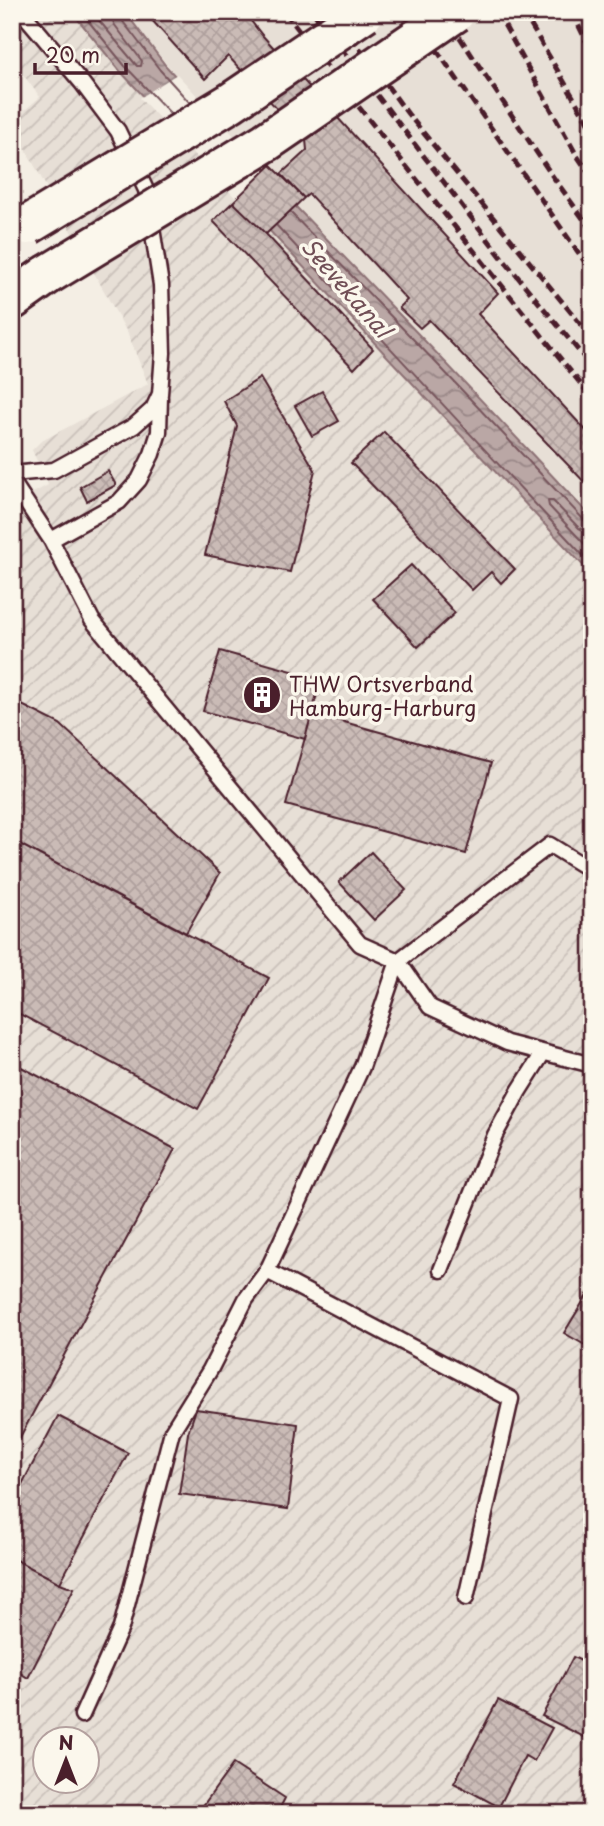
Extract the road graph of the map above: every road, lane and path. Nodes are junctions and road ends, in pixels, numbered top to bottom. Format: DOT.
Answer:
graph roads {
  1 [pos="22,12"];
  2 [pos="365,12"];
  3 [pos="456,12"];
  4 [pos="17,229"];
  5 [pos="47,275"];
  6 [pos="12,294"];
  7 [pos="12,300"];
  8 [pos="160,394"];
  9 [pos="12,474"];
  10 [pos="12,481"];
  11 [pos="51,540"];
  12 [pos="592,871"];
  13 [pos="398,961"];
  14 [pos="543,1053"];
  15 [pos="592,1065"];
  16 [pos="441,1270"];
  17 [pos="267,1271"];
  18 [pos="466,1598"];
  19 [pos="82,1715"];
  1 -- 8 [label="lane"];
  2 -- 4 [label="highway, bridge"];
  3 -- 5 [label="highway, bridge"];
  5 -- 6 [label="highway"];
  5 -- 7 [label="highway"];
  8 -- 9 [label="lane"];
  8 -- 11 [label="lane"];
  10 -- 11 [label="lane"];
  11 -- 13 [label="lane"];
  12 -- 13 [label="lane"];
  13 -- 14 [label="lane"];
  13 -- 17 [label="lane"];
  14 -- 15 [label="lane"];
  14 -- 16 [label="lane"];
  17 -- 18 [label="lane"];
  17 -- 19 [label="lane"];
}
